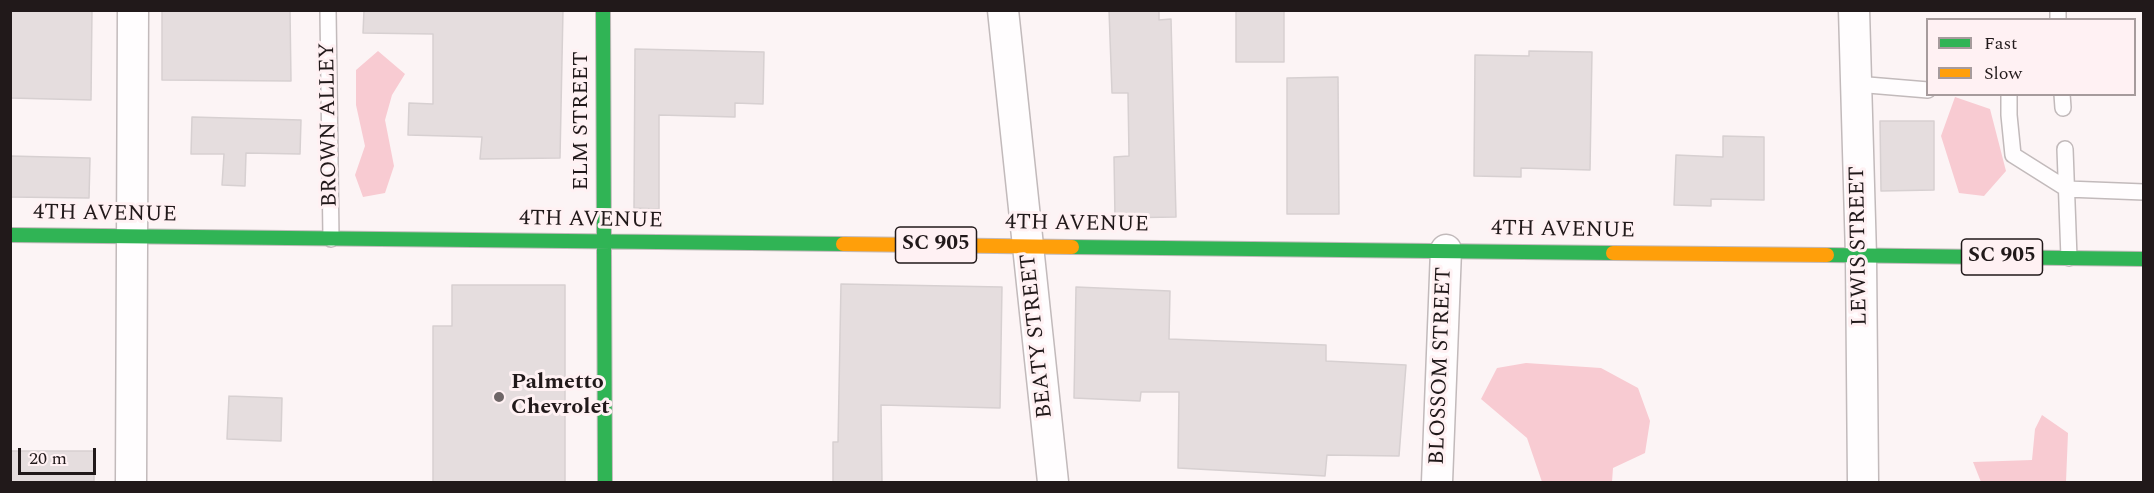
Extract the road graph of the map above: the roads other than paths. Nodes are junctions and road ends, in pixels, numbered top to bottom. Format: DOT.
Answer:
graph roads {
  1 [pos="133,10"];
  2 [pos="328,10"];
  3 [pos="603,10"];
  4 [pos="1003,10"];
  5 [pos="1854,10"];
  6 [pos="1856,84"];
  7 [pos="1926,90"];
  8 [pos="2009,96"];
  9 [pos="2065,149"];
  10 [pos="2067,189"];
  11 [pos="2144,192"];
  12 [pos="10,235"];
  13 [pos="133,237"];
  14 [pos="331,239"];
  15 [pos="604,242"];
  16 [pos="1029,246"];
  17 [pos="1446,250"];
  18 [pos="1861,256"];
  19 [pos="2069,258"];
  20 [pos="2144,259"];
  21 [pos="131,483"];
  22 [pos="605,483"];
  23 [pos="1053,483"];
  24 [pos="1437,483"];
  25 [pos="1863,483"];
  1 -- 13 [label="street"];
  2 -- 14 [label="lane, BROWN ALLEY"];
  3 -- 15 [label="main road, ELM STREET"];
  4 -- 16 [label="street, BEATY STREET"];
  5 -- 6 [label="street, LEWIS STREET"];
  6 -- 7 [label="lane"];
  6 -- 18 [label="street, LEWIS STREET"];
  8 -- 10 [label="lane"];
  9 -- 10 [label="lane"];
  10 -- 11 [label="lane"];
  10 -- 19 [label="lane"];
  12 -- 13 [label="main road, 4TH AVENUE / SC 905"];
  13 -- 14 [label="main road, 4TH AVENUE / SC 905"];
  13 -- 21 [label="street"];
  14 -- 15 [label="main road, 4TH AVENUE / SC 905"];
  15 -- 16 [label="main road, 4TH AVENUE / SC 905"];
  15 -- 22 [label="main road, ELM STREET"];
  16 -- 17 [label="main road, 4TH AVENUE / SC 905"];
  16 -- 23 [label="street, BEATY STREET"];
  17 -- 18 [label="main road, 4TH AVENUE / SC 905"];
  17 -- 24 [label="street, BLOSSOM STREET"];
  18 -- 19 [label="main road, 4TH AVENUE / SC 905"];
  18 -- 25 [label="street, LEWIS STREET"];
  19 -- 20 [label="main road, 4TH AVENUE / SC 905"];
}
